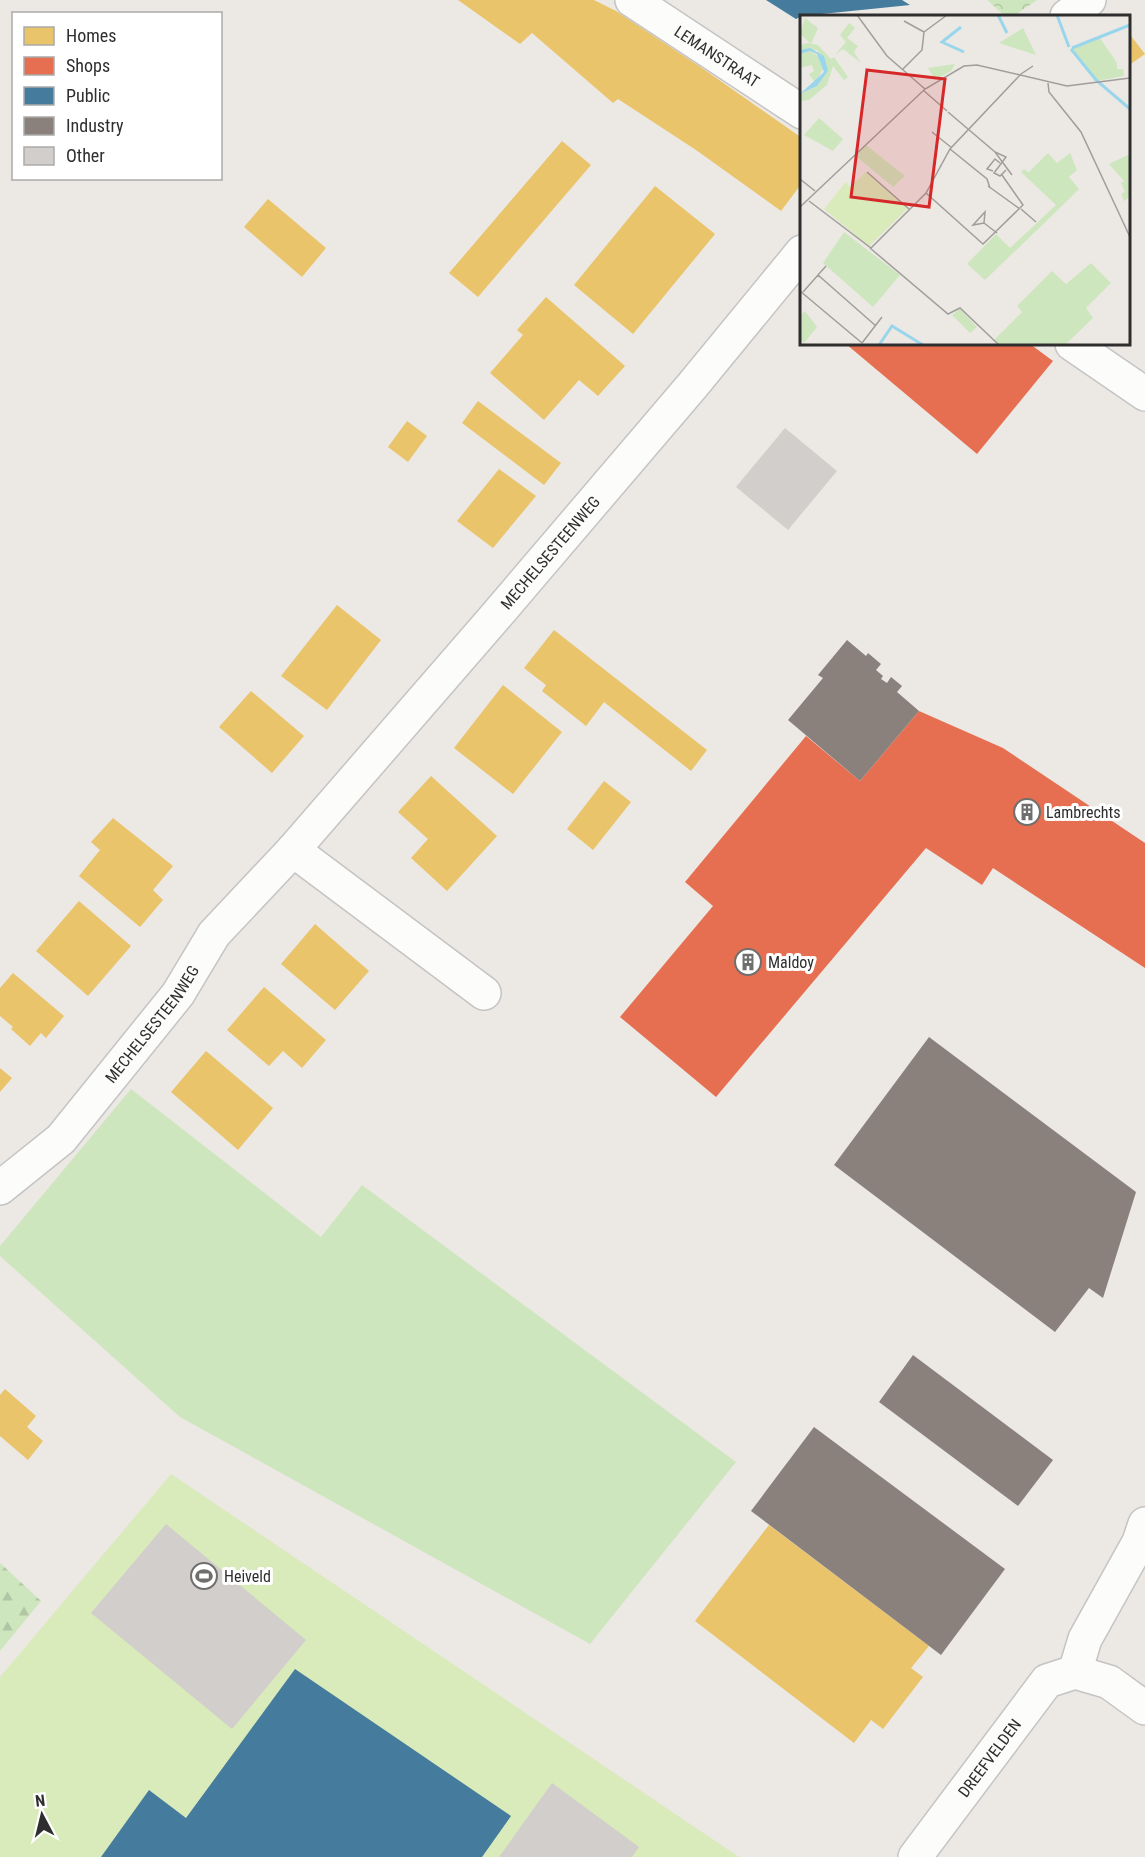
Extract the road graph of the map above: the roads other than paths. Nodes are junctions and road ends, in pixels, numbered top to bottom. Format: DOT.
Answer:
graph roads {
  1 [pos="632,0"];
  2 [pos="1089,0"];
  3 [pos="1068,15"];
  4 [pos="800,111"];
  5 [pos="800,253"];
  6 [pos="1073,345"];
  7 [pos="1145,394"];
  8 [pos="293,849"];
  9 [pos="484,993"];
  10 [pos="0,1188"];
  11 [pos="1145,1524"];
  12 [pos="1075,1672"];
  13 [pos="1145,1708"];
  14 [pos="915,1857"];
  1 -- 4 [label="street, LEMANSTRAAT"];
  2 -- 3 [label="street"];
  5 -- 8 [label="street, MECHELSESTEENWEG"];
  6 -- 7 [label="street"];
  8 -- 9 [label="street"];
  8 -- 10 [label="street, MECHELSESTEENWEG"];
  11 -- 12 [label="street"];
  12 -- 13 [label="street"];
  12 -- 14 [label="street, DREEFVELDEN"];
}
